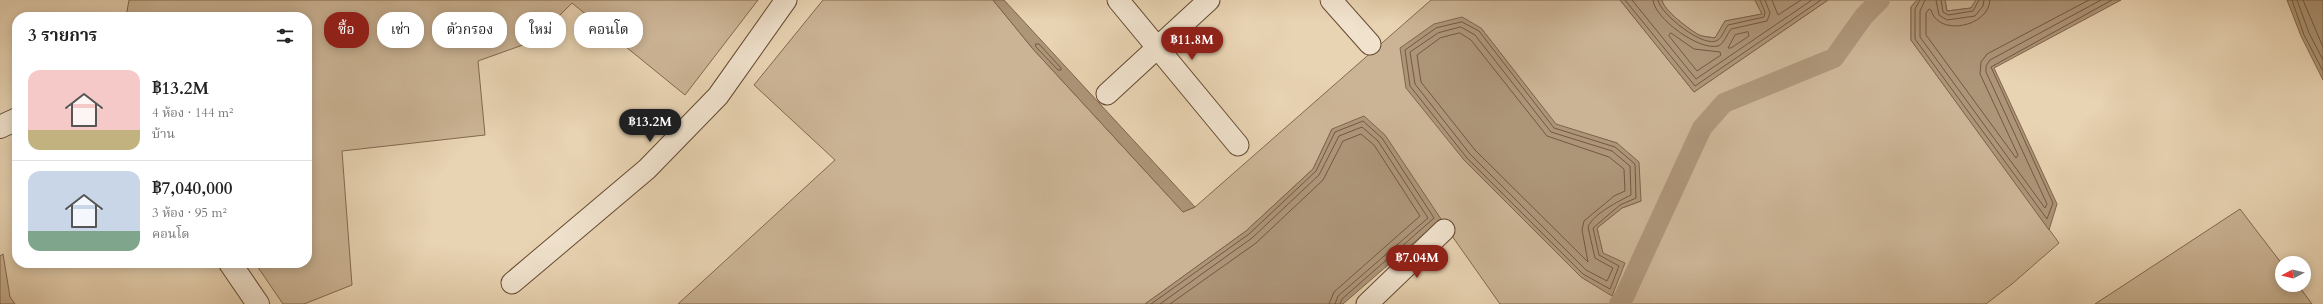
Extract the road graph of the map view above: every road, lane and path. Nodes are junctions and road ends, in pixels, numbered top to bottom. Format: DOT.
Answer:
graph roads {
  1 [pos="786,0"];
  2 [pos="1118,0"];
  3 [pos="1209,0"];
  4 [pos="1331,0"];
  5 [pos="1370,44"];
  6 [pos="1158,46"];
  7 [pos="1107,94"];
  8 [pos="12,122"];
  9 [pos="0,127"];
  10 [pos="1238,145"];
  11 [pos="1444,230"];
  12 [pos="233,268"];
  13 [pos="512,283"];
  14 [pos="258,304"];
  15 [pos="1367,304"];
  1 -- 13 [label="street"];
  2 -- 6 [label="street"];
  3 -- 6 [label="street"];
  4 -- 5 [label="street"];
  6 -- 7 [label="street"];
  6 -- 10 [label="street"];
  8 -- 9 [label="street"];
  11 -- 15 [label="street"];
  12 -- 14 [label="street"];
}
